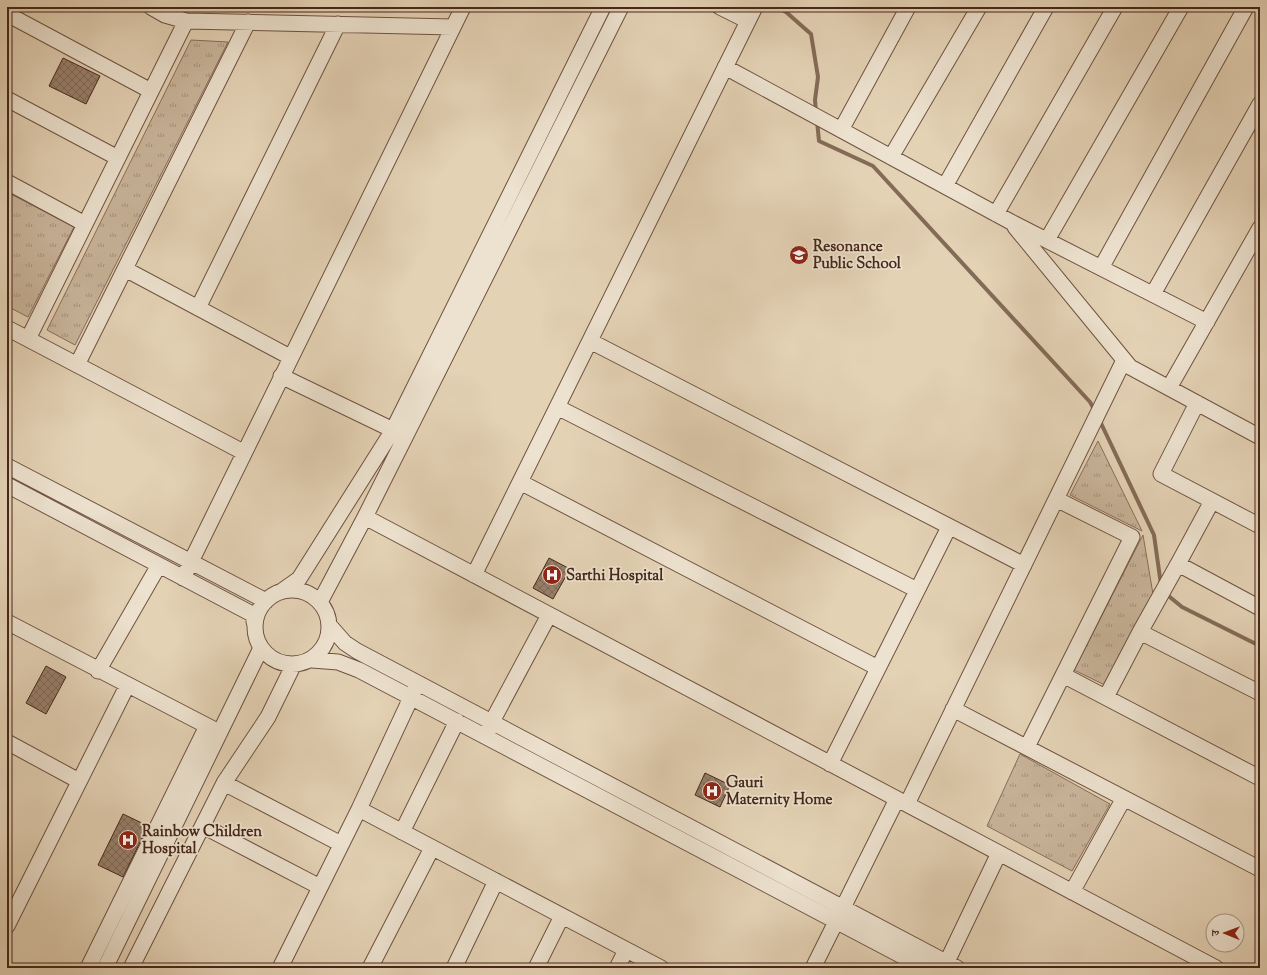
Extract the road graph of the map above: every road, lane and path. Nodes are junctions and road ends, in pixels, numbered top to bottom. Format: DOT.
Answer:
graph roads {
  1 [pos="151,7"];
  2 [pos="463,7"];
  3 [pos="603,7"];
  4 [pos="621,7"];
  5 [pos="720,7"];
  6 [pos="755,7"];
  7 [pos="908,7"];
  8 [pos="979,7"];
  9 [pos="1046,7"];
  10 [pos="1114,7"];
  11 [pos="1181,7"];
  12 [pos="1246,7"];
  13 [pos="7,14"];
  14 [pos="186,20"];
  15 [pos="748,21"];
  16 [pos="248,22"];
  17 [pos="338,24"];
  18 [pos="453,27"];
  19 [pos="725,67"];
  20 [pos="151,90"];
  21 [pos="7,99"];
  22 [pos="1260,104"];
  23 [pos="841,130"];
  24 [pos="891,157"];
  25 [pos="118,158"];
  26 [pos="7,182"];
  27 [pos="945,186"];
  28 [pos="996,214"];
  29 [pos="1011,222"];
  30 [pos="85,224"];
  31 [pos="1260,228"];
  32 [pos="1047,240"];
  33 [pos="1101,268"];
  34 [pos="125,269"];
  35 [pos="1153,294"];
  36 [pos="198,308"];
  37 [pos="1207,322"];
  38 [pos="7,328"];
  39 [pos="28,339"];
  40 [pos="590,340"];
  41 [pos="290,357"];
  42 [pos="1124,360"];
  43 [pos="77,365"];
  44 [pos="281,376"];
  45 [pos="1169,388"];
  46 [pos="1197,403"];
  47 [pos="557,407"];
  48 [pos="393,430"];
  49 [pos="1260,437"];
  50 [pos="243,452"];
  51 [pos="7,466"];
  52 [pos="520,482"];
  53 [pos="7,485"];
  54 [pos="1056,499"];
  55 [pos="1212,501"];
  56 [pos="365,517"];
  57 [pos="1260,526"];
  58 [pos="949,527"];
  59 [pos="190,562"];
  60 [pos="1178,564"];
  61 [pos="1024,565"];
  62 [pos="159,566"];
  63 [pos="474,575"];
  64 [pos="183,578"];
  65 [pos="917,590"];
  66 [pos="282,591"];
  67 [pos="266,600"];
  68 [pos="320,602"];
  69 [pos="1260,608"];
  70 [pos="549,615"];
  71 [pos="7,622"];
  72 [pos="254,622"];
  73 [pos="330,626"];
  74 [pos="1140,632"];
  75 [pos="261,648"];
  76 [pos="312,660"];
  77 [pos="293,666"];
  78 [pos="878,668"];
  79 [pos="98,670"];
  80 [pos="1063,675"];
  81 [pos="418,683"];
  82 [pos="127,686"];
  83 [pos="1260,694"];
  84 [pos="412,697"];
  85 [pos="1106,697"];
  86 [pos="953,709"];
  87 [pos="457,721"];
  88 [pos="488,728"];
  89 [pos="213,729"];
  90 [pos="7,742"];
  91 [pos="1027,747"];
  92 [pos="830,764"];
  93 [pos="1260,778"];
  94 [pos="80,780"];
  95 [pos="224,783"];
  96 [pos="1124,798"];
  97 [pos="902,801"];
  98 [pos="359,809"];
  99 [pos="203,826"];
  100 [pos="402,832"];
  101 [pos="341,844"];
  102 [pos="432,848"];
  103 [pos="999,853"];
  104 [pos="1260,869"];
  105 [pos="496,882"];
  106 [pos="320,887"];
  107 [pos="1072,892"];
  108 [pos="839,914"];
  109 [pos="562,916"];
  110 [pos="7,926"];
  111 [pos="626,950"];
  112 [pos="949,966"];
  113 [pos="88,968"];
  114 [pos="105,968"];
  115 [pos="131,968"];
  116 [pos="280,968"];
  117 [pos="370,968"];
  118 [pos="454,968"];
  119 [pos="536,968"];
  120 [pos="617,968"];
  121 [pos="661,968"];
  122 [pos="814,968"];
  123 [pos="925,968"];
  124 [pos="1216,968"];
  1 -- 14 [label="street"];
  2 -- 18 [label="street"];
  3 -- 48 [label="street"];
  4 -- 56 [label="street"];
  5 -- 15 [label="street"];
  6 -- 15 [label="street"];
  7 -- 23 [label="street"];
  8 -- 24 [label="street"];
  9 -- 27 [label="street"];
  10 -- 28 [label="street"];
  11 -- 32 [label="street"];
  12 -- 33 [label="street"];
  13 -- 20 [label="street"];
  14 -- 16 [label="street"];
  14 -- 20 [label="street"];
  15 -- 19 [label="street"];
  16 -- 17 [label="street"];
  16 -- 34 [label="street"];
  17 -- 18 [label="street"];
  17 -- 36 [label="street"];
  18 -- 41 [label="street"];
  19 -- 23 [label="street"];
  19 -- 40 [label="street"];
  20 -- 25 [label="street"];
  21 -- 25 [label="street"];
  22 -- 35 [label="street"];
  23 -- 24 [label="street"];
  24 -- 27 [label="street"];
  25 -- 30 [label="street"];
  26 -- 30 [label="street"];
  27 -- 28 [label="street"];
  28 -- 29 [label="street"];
  29 -- 32 [label="street"];
  29 -- 42 [label="street"];
  30 -- 39 [label="street"];
  31 -- 37 [label="street"];
  32 -- 33 [label="street"];
  33 -- 35 [label="street"];
  34 -- 36 [label="street"];
  34 -- 43 [label="street"];
  35 -- 37 [label="street"];
  36 -- 41 [label="street"];
  37 -- 45 [label="street"];
  38 -- 39 [label="street"];
  39 -- 43 [label="street"];
  40 -- 47 [label="street"];
  40 -- 58 [label="street"];
  41 -- 44 [label="street"];
  42 -- 45 [label="street"];
  42 -- 54 [label="street"];
  43 -- 50 [label="street"];
  44 -- 48 [label="street"];
  44 -- 50 [label="street"];
  45 -- 46 [label="street"];
  46 -- 49 [label="street"];
  46 -- 55 [label="street"];
  47 -- 52 [label="street"];
  47 -- 65 [label="street"];
  48 -- 66 [label="street"];
  50 -- 59 [label="street"];
  51 -- 59 [label="street"];
  52 -- 63 [label="street"];
  52 -- 78 [label="street"];
  53 -- 62 [label="street"];
  54 -- 61 [label="street"];
  54 -- 80 [label="street"];
  55 -- 57 [label="street"];
  55 -- 60 [label="street"];
  56 -- 63 [label="street"];
  56 -- 68 [label="street"];
  58 -- 61 [label="street"];
  58 -- 65 [label="street"];
  59 -- 64 [label="street"];
  59 -- 67 [label="street"];
  60 -- 69 [label="street"];
  60 -- 74 [label="street"];
  61 -- 86 [label="street"];
  62 -- 64 [label="street"];
  62 -- 79 [label="street"];
  63 -- 70 [label="street"];
  64 -- 72 [label="street"];
  65 -- 78 [label="street"];
  66 -- 67 [label="street"];
  66 -- 68 [label="street"];
  67 -- 72 [label="street"];
  68 -- 73 [label="street"];
  70 -- 88 [label="street"];
  70 -- 92 [label="street"];
  71 -- 79 [label="street"];
  72 -- 75 [label="street"];
  73 -- 76 [label="street"];
  73 -- 81 [label="street"];
  74 -- 83 [label="street"];
  74 -- 85 [label="street"];
  75 -- 77 [label="street"];
  75 -- 89 [label="street"];
  76 -- 77 [label="street"];
  76 -- 84 [label="street"];
  77 -- 95 [label="street"];
  78 -- 92 [label="street"];
  79 -- 82 [label="street"];
  80 -- 85 [label="street"];
  80 -- 91 [label="street"];
  81 -- 84 [label="street"];
  81 -- 88 [label="street"];
  82 -- 89 [label="street"];
  82 -- 94 [label="street"];
  84 -- 87 [label="street"];
  84 -- 98 [label="street"];
  85 -- 93 [label="street"];
  86 -- 91 [label="street"];
  86 -- 97 [label="street"];
  87 -- 88 [label="street"];
  87 -- 100 [label="street"];
  88 -- 108 [label="street"];
  89 -- 113 [label="street"];
  89 -- 114 [label="street"];
  90 -- 94 [label="street"];
  91 -- 96 [label="street"];
  92 -- 97 [label="street"];
  94 -- 110 [label="street"];
  95 -- 99 [label="street"];
  95 -- 101 [label="street"];
  96 -- 104 [label="street"];
  96 -- 107 [label="street"];
  97 -- 103 [label="street"];
  97 -- 108 [label="street"];
  98 -- 100 [label="street"];
  98 -- 101 [label="street"];
  99 -- 106 [label="street"];
  99 -- 115 [label="street"];
  100 -- 102 [label="street"];
  101 -- 106 [label="street"];
  102 -- 105 [label="street"];
  102 -- 117 [label="street"];
  103 -- 107 [label="street"];
  103 -- 112 [label="street"];
  105 -- 109 [label="street"];
  105 -- 118 [label="street"];
  106 -- 116 [label="street"];
  107 -- 124 [label="street"];
  108 -- 112 [label="street"];
  108 -- 122 [label="street"];
  108 -- 123 [label="street"];
  109 -- 111 [label="street"];
  109 -- 119 [label="street"];
  111 -- 120 [label="street"];
  111 -- 121 [label="street"];
}
